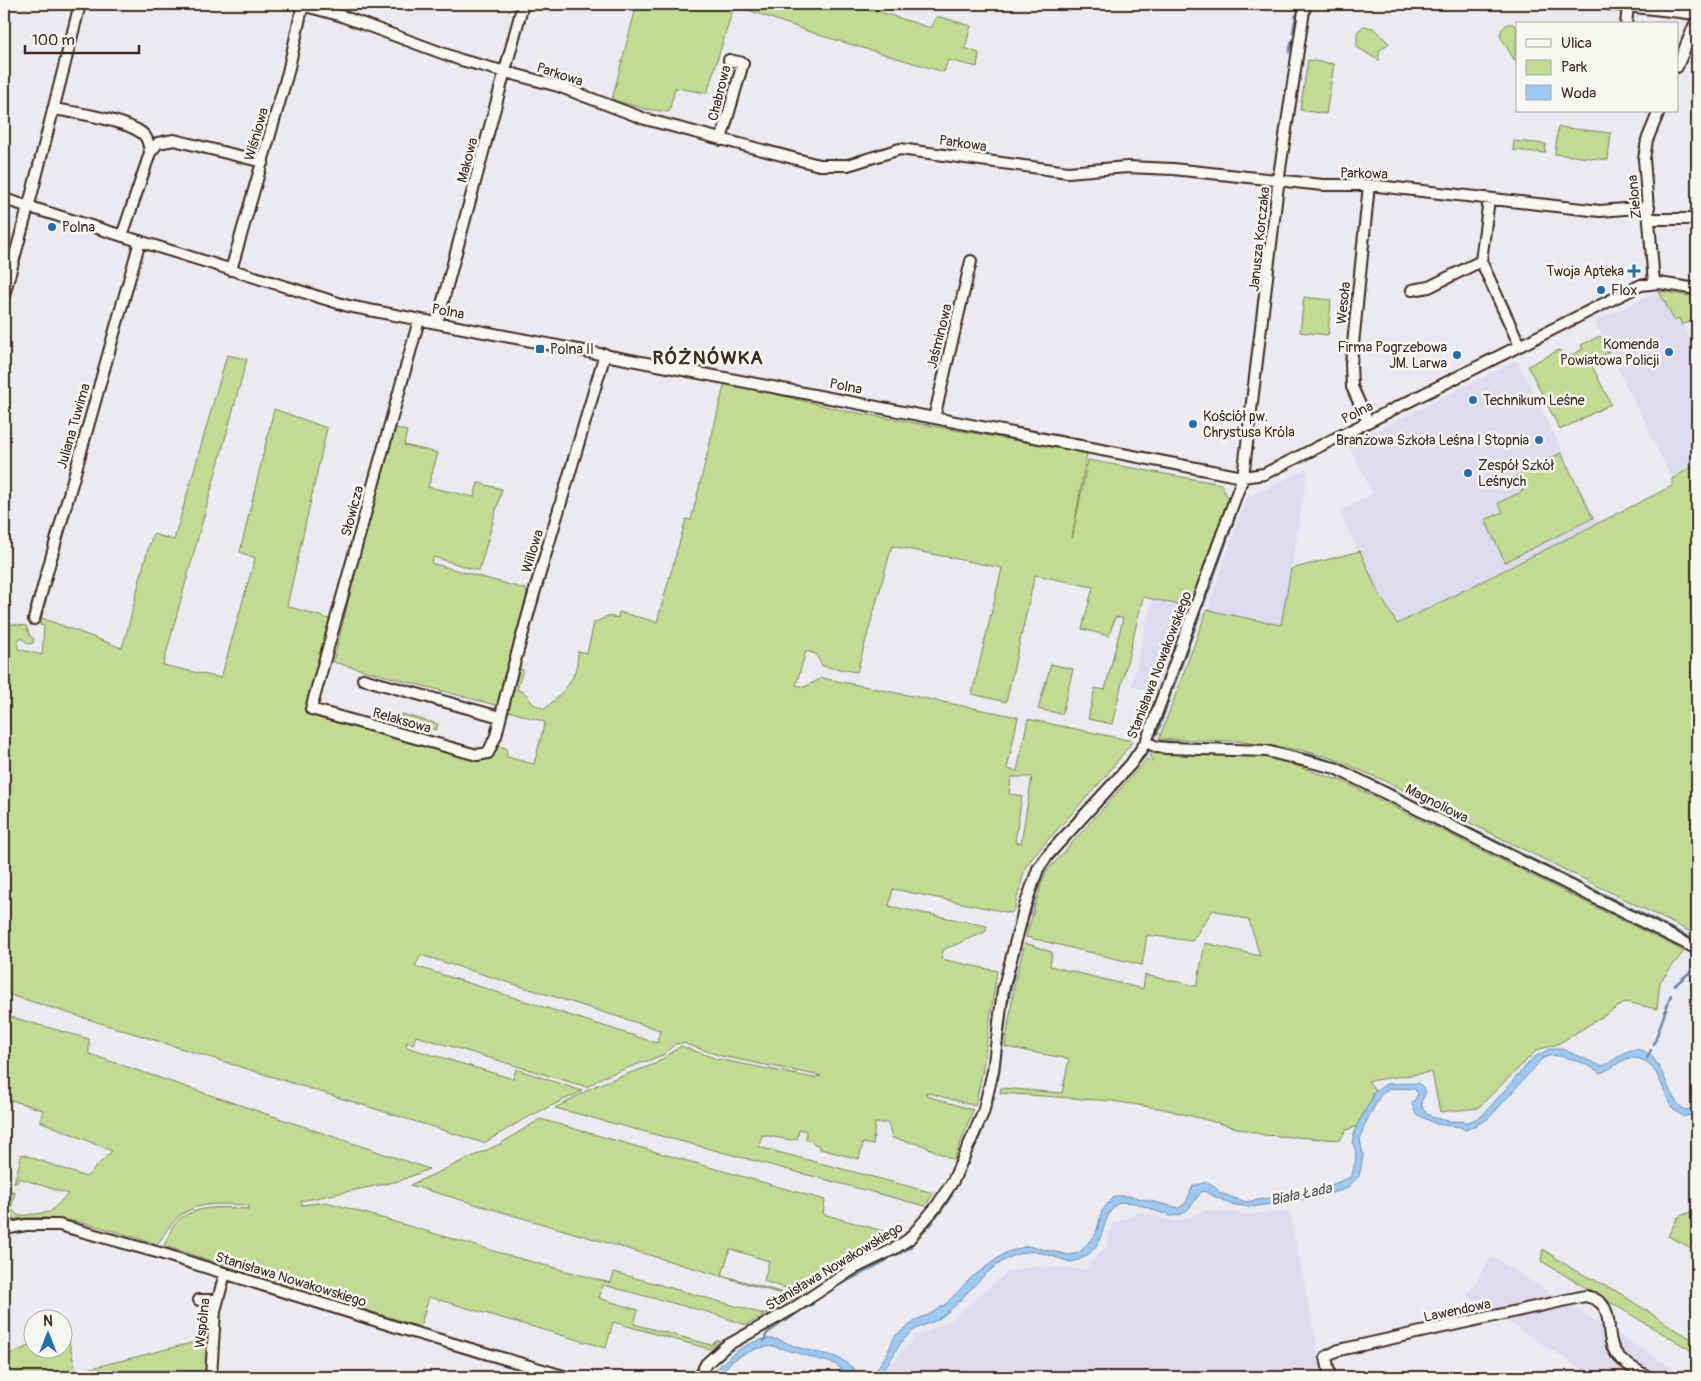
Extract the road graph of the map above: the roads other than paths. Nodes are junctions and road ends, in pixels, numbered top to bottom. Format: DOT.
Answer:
graph roads {
  1 [pos="80,4"];
  2 [pos="301,4"];
  3 [pos="523,4"];
  4 [pos="1305,4"];
  5 [pos="1609,4"];
  6 [pos="1628,6"];
  7 [pos="1697,14"];
  8 [pos="1697,19"];
  9 [pos="1626,22"];
  10 [pos="1693,40"];
  11 [pos="729,60"];
  12 [pos="1678,65"];
  13 [pos="505,71"];
  14 [pos="53,109"];
  15 [pos="1659,112"];
  16 [pos="720,140"];
  17 [pos="150,153"];
  18 [pos="263,162"];
  19 [pos="1279,179"];
  20 [pos="1369,185"];
  21 [pos="4,199"];
  22 [pos="1489,199"];
  23 [pos="28,207"];
  24 [pos="1649,207"];
  25 [pos="1650,219"];
  26 [pos="1697,219"];
  27 [pos="122,236"];
  28 [pos="140,241"];
  29 [pos="971,261"];
  30 [pos="1481,261"];
  31 [pos="231,270"];
  32 [pos="1654,282"];
  33 [pos="1697,289"];
  34 [pos="1412,290"];
  35 [pos="4,295"];
  36 [pos="419,320"];
  37 [pos="437,323"];
  38 [pos="1520,346"];
  39 [pos="605,354"];
  40 [pos="934,418"];
  41 [pos="1368,422"];
  42 [pos="1243,477"];
  43 [pos="34,619"];
  44 [pos="363,679"];
  45 [pos="311,709"];
  46 [pos="500,717"];
  47 [pos="1146,742"];
  48 [pos="485,755"];
  49 [pos="1697,949"];
  50 [pos="4,1229"];
  51 [pos="225,1273"];
  52 [pos="199,1300"];
  53 [pos="217,1300"];
  54 [pos="211,1377"];
  55 [pos="567,1377"];
  56 [pos="699,1377"];
  57 [pos="1330,1377"];
  58 [pos="1648,1377"];
  1 -- 14 [label="street"];
  2 -- 13 [label="street, Parkowa"];
  2 -- 18 [label="street, Wiśniowa"];
  3 -- 13 [label="street, Makowa"];
  4 -- 19 [label="street, Janusza Korczaka"];
  5 -- 6 [label="street"];
  6 -- 7 [label="street"];
  6 -- 9 [label="street"];
  8 -- 10 [label="street"];
  10 -- 12 [label="street"];
  11 -- 16 [label="street, Chabrowa"];
  13 -- 16 [label="street, Parkowa"];
  13 -- 37 [label="street, Makowa"];
  14 -- 17 [label="street"];
  14 -- 23 [label="street"];
  15 -- 24 [label="street, Zielona"];
  16 -- 19 [label="street, Parkowa"];
  17 -- 18 [label="street"];
  17 -- 27 [label="street"];
  18 -- 31 [label="street, Wiśniowa"];
  19 -- 20 [label="street, Parkowa"];
  19 -- 42 [label="street, Janusza Korczaka"];
  20 -- 22 [label="street, Parkowa"];
  20 -- 41 [label="street, Wesoła"];
  21 -- 23 [label="street, Polna"];
  22 -- 24 [label="street, Parkowa"];
  22 -- 30 [label="street"];
  23 -- 27 [label="street, Polna"];
  23 -- 35 [label="street"];
  24 -- 25 [label="street, Zielona"];
  25 -- 26 [label="street"];
  25 -- 32 [label="street, Zielona"];
  27 -- 28 [label="street, Polna"];
  28 -- 31 [label="street, Polna"];
  28 -- 43 [label="street, Juliana Tuwima"];
  29 -- 40 [label="street, Jaśminowa"];
  30 -- 34 [label="street"];
  30 -- 38 [label="street"];
  31 -- 36 [label="street, Polna"];
  32 -- 33 [label="street"];
  32 -- 38 [label="street, Polna"];
  36 -- 37 [label="street, Polna"];
  36 -- 45 [label="street, Słowicza"];
  37 -- 39 [label="street, Polna"];
  38 -- 41 [label="street, Polna"];
  39 -- 40 [label="street, Polna"];
  39 -- 46 [label="street, Willowa"];
  40 -- 42 [label="street, Polna"];
  41 -- 42 [label="street, Polna"];
  42 -- 47 [label="street, Stanisława Nowakowskiego"];
  44 -- 46 [label="street"];
  45 -- 48 [label="street, Relaksowa"];
  46 -- 48 [label="street, Willowa"];
  47 -- 49 [label="street, Magnoliowa"];
  47 -- 56 [label="street, Stanisława Nowakowskiego"];
  50 -- 51 [label="street, Stanisława Nowakowskiego"];
  51 -- 53 [label="street, Wspólna"];
  51 -- 55 [label="street, Stanisława Nowakowskiego"];
  52 -- 53 [label="street"];
  53 -- 54 [label="street, Wspólna"];
  57 -- 58 [label="street, Lawendowa"];
}
